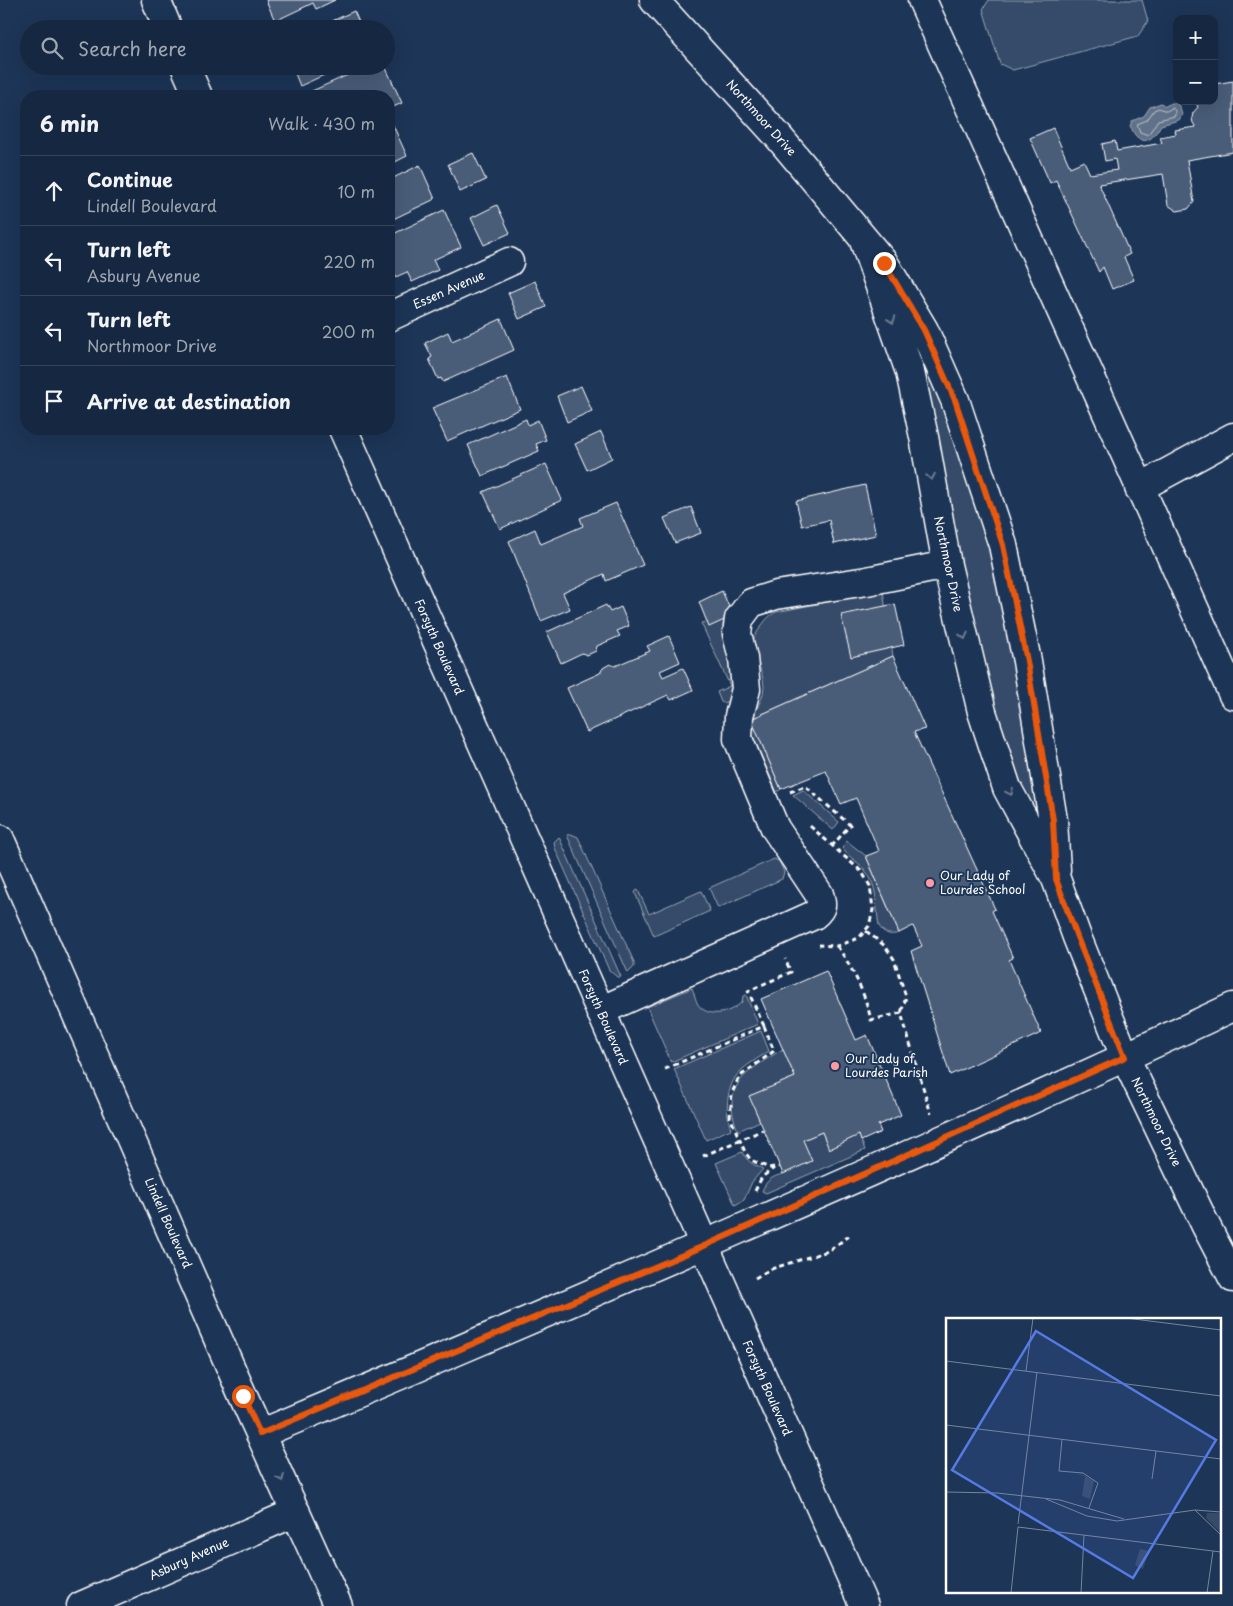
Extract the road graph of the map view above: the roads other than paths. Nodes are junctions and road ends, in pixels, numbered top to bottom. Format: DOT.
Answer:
graph roads {
  1 [pos="156,0"];
  2 [pos="654,0"];
  3 [pos="922,0"];
  4 [pos="164,20"];
  5 [pos="189,75"];
  6 [pos="195,90"];
  7 [pos="864,241"];
  8 [pos="509,262"];
  9 [pos="395,314"];
  10 [pos="346,435"];
  11 [pos="1233,437"];
  12 [pos="1139,488"];
  13 [pos="947,565"];
  14 [pos="1233,695"];
  15 [pos="0,839"];
  16 [pos="1056,879"];
  17 [pos="1233,1007"];
  18 [pos="600,1011"];
  19 [pos="1125,1057"];
  20 [pos="704,1246"];
  21 [pos="1233,1278"];
  22 [pos="260,1434"];
  23 [pos="296,1512"];
  24 [pos="81,1606"];
  25 [pos="338,1606"];
  26 [pos="864,1606"];
  1 -- 4 [label="street"];
  2 -- 7 [label="street, Northmoor Drive"];
  3 -- 12 [label="street"];
  5 -- 6 [label="street"];
  7 -- 13 [label="street, Northmoor Drive, one-way"];
  7 -- 16 [label="street, Northmoor Drive"];
  8 -- 9 [label="street, Essen Avenue"];
  10 -- 18 [label="street, Forsyth Boulevard"];
  11 -- 12 [label="street"];
  12 -- 14 [label="street"];
  13 -- 16 [label="street, Northmoor Drive, one-way"];
  13 -- 18 [label="street"];
  15 -- 22 [label="street, Lindell Boulevard"];
  16 -- 19 [label="street, Northmoor Drive"];
  17 -- 19 [label="street"];
  18 -- 20 [label="street, Forsyth Boulevard"];
  19 -- 20 [label="street"];
  19 -- 21 [label="street, Northmoor Drive"];
  20 -- 22 [label="street"];
  20 -- 26 [label="street, Forsyth Boulevard"];
  22 -- 23 [label="street, Lindell Boulevard, one-way"];
  23 -- 24 [label="street, Asbury Avenue"];
  23 -- 25 [label="street, Lindell Boulevard"];
}
